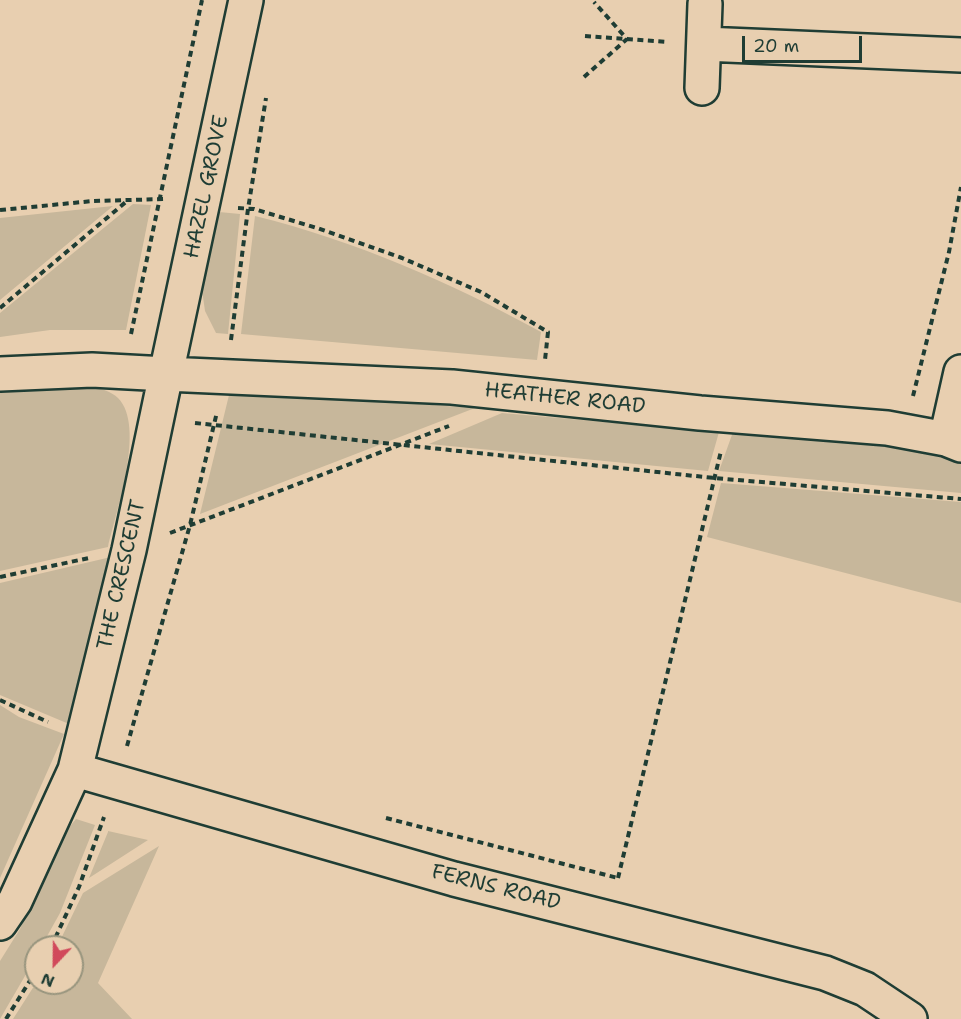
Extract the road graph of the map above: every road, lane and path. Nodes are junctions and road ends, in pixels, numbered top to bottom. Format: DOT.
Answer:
graph roads {
  1 [pos="201,0"];
  2 [pos="246,0"];
  3 [pos="594,2"];
  4 [pos="705,4"];
  5 [pos="585,36"];
  6 [pos="627,39"];
  7 [pos="704,44"];
  8 [pos="961,55"];
  9 [pos="584,77"];
  10 [pos="702,88"];
  11 [pos="267,92"];
  12 [pos="961,187"];
  13 [pos="160,199"];
  14 [pos="128,200"];
  15 [pos="203,204"];
  16 [pos="248,209"];
  17 [pos="0,210"];
  18 [pos="0,308"];
  19 [pos="123,372"];
  20 [pos="961,372"];
  21 [pos="0,374"];
  22 [pos="166,374"];
  23 [pos="227,377"];
  24 [pos="542,397"];
  25 [pos="730,416"];
  26 [pos="158,418"];
  27 [pos="213,425"];
  28 [pos="452,425"];
  29 [pos="904,431"];
  30 [pos="954,442"];
  31 [pos="397,446"];
  32 [pos="714,478"];
  33 [pos="961,499"];
  34 [pos="190,525"];
  35 [pos="129,550"];
  36 [pos="0,577"];
  37 [pos="75,770"];
  38 [pos="609,917"];
  39 [pos="0,923"];
  40 [pos="24,990"];
  41 [pos="6,1019"];
  42 [pos="910,1019"];
  1 -- 13 [label="path"];
  2 -- 15 [label="street, HAZEL GROVE"];
  3 -- 6 [label="path"];
  4 -- 7 [label="street"];
  5 -- 6 [label="path"];
  6 -- 7 [label="path"];
  6 -- 9 [label="path"];
  7 -- 8 [label="street"];
  7 -- 10 [label="street"];
  11 -- 16 [label="path"];
  12 -- 29 [label="path"];
  13 -- 14 [label="path"];
  13 -- 15 [label="path"];
  13 -- 19 [label="path"];
  14 -- 17 [label="path"];
  14 -- 18 [label="path"];
  15 -- 16 [label="path"];
  15 -- 22 [label="street, HAZEL GROVE"];
  16 -- 23 [label="path"];
  16 -- 24 [label="path"];
  19 -- 21 [label="street"];
  19 -- 22 [label="street"];
  20 -- 30 [label="street"];
  22 -- 23 [label="street, HEATHER ROAD"];
  22 -- 26 [label="street, THE CRESCENT"];
  23 -- 24 [label="street, HEATHER ROAD"];
  23 -- 27 [label="path"];
  24 -- 25 [label="street, HEATHER ROAD"];
  25 -- 29 [label="street, HEATHER ROAD"];
  25 -- 32 [label="path"];
  26 -- 27 [label="path"];
  26 -- 35 [label="street, THE CRESCENT"];
  27 -- 31 [label="path"];
  27 -- 34 [label="path"];
  28 -- 31 [label="path"];
  29 -- 30 [label="street, HEATHER ROAD"];
  31 -- 32 [label="path"];
  31 -- 34 [label="path"];
  32 -- 33 [label="path"];
  32 -- 38 [label="path"];
  34 -- 35 [label="path"];
  35 -- 36 [label="path"];
  35 -- 37 [label="street, THE CRESCENT"];
  37 -- 38 [label="street, FERNS ROAD"];
  37 -- 39 [label="street, THE CRESCENT"];
  38 -- 42 [label="street, FERNS ROAD"];
  40 -- 41 [label="path"];
}
